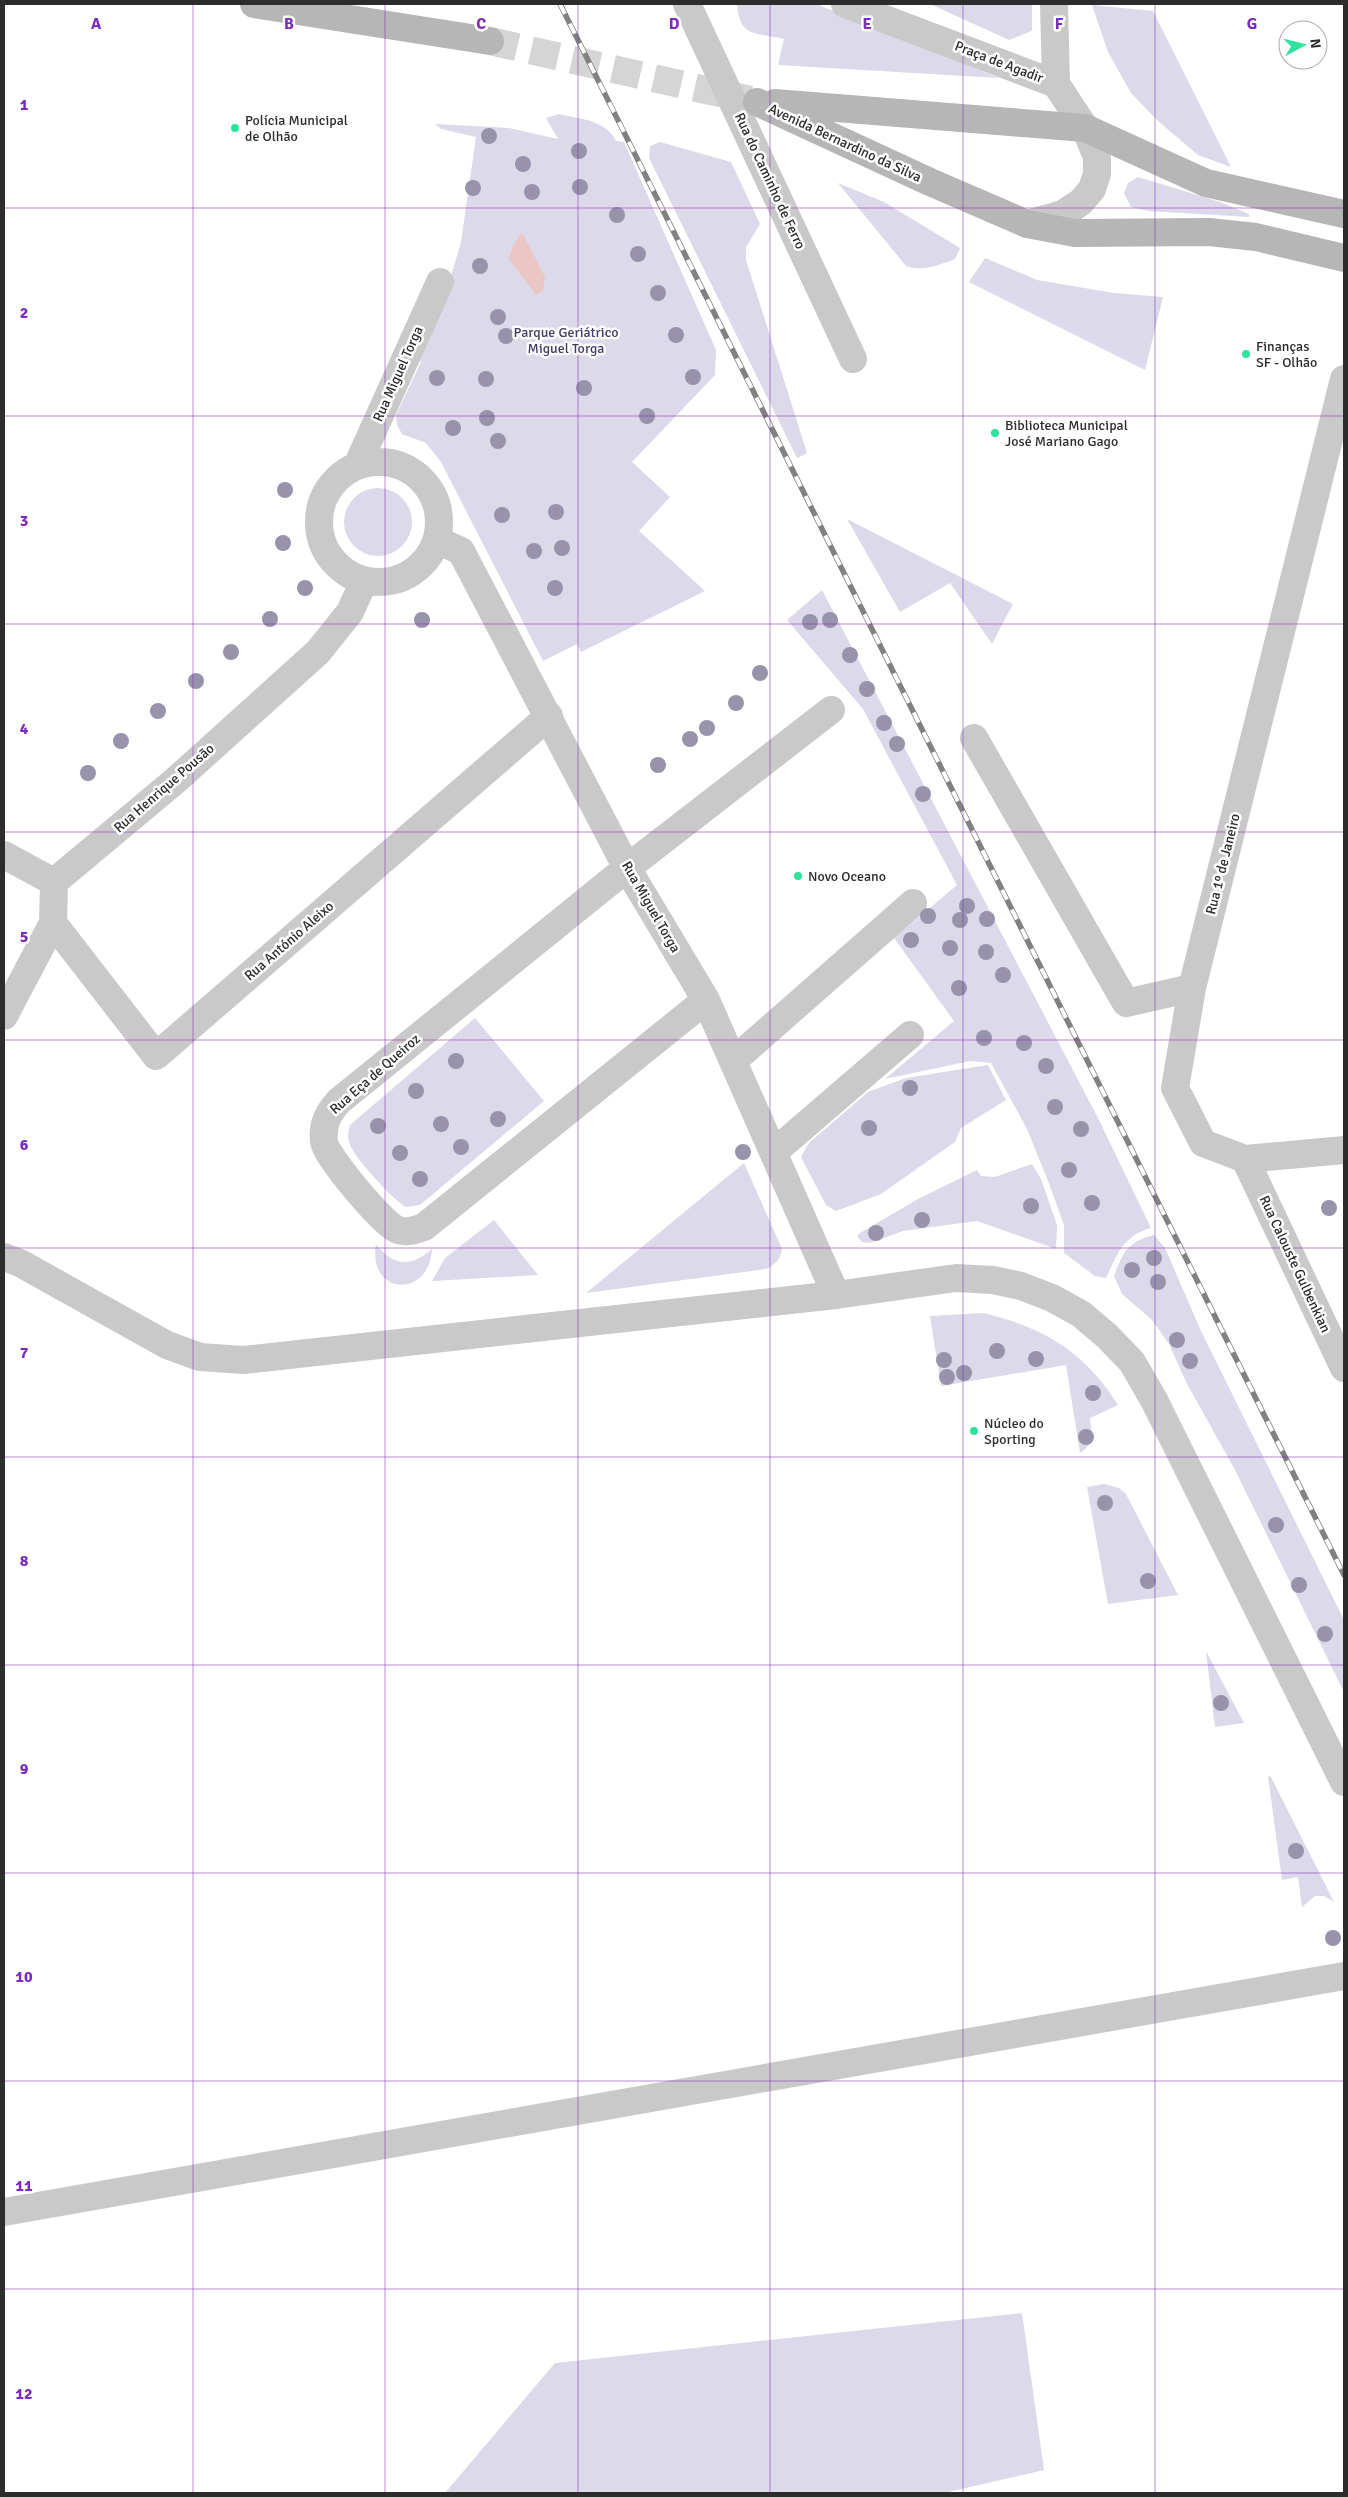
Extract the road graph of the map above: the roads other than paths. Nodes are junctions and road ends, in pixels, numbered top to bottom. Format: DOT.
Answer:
graph roads {
  1 [pos="254,4"];
  2 [pos="374,4"];
  3 [pos="687,4"];
  4 [pos="845,4"];
  5 [pos="1054,4"];
  6 [pos="1056,84"];
  7 [pos="1086,128"];
  8 [pos="1344,214"];
  9 [pos="1027,224"];
  10 [pos="1344,258"];
  11 [pos="440,282"];
  12 [pos="853,359"];
  13 [pos="1344,379"];
  14 [pos="357,466"];
  15 [pos="437,540"];
  16 [pos="364,581"];
  17 [pos="831,710"];
  18 [pos="549,716"];
  19 [pos="974,738"];
  20 [pos="4,855"];
  21 [pos="628,868"];
  22 [pos="54,882"];
  23 [pos="913,903"];
  24 [pos="53,924"];
  25 [pos="1192,988"];
  26 [pos="706,1000"];
  27 [pos="4,1016"];
  28 [pos="910,1035"];
  29 [pos="733,1061"];
  30 [pos="1344,1150"];
  31 [pos="774,1152"];
  32 [pos="1245,1159"];
  33 [pos="4,1257"];
  34 [pos="836,1295"];
  35 [pos="1344,1368"];
  36 [pos="1344,1782"];
  37 [pos="1344,1976"];
  38 [pos="4,2212"];
  1 -- 2 [label="main road"];
  3 -- 12 [label="street, Rua do Caminho de Ferro"];
  4 -- 6 [label="street, Praça de Agadir"];
  5 -- 6 [label="street"];
  6 -- 7 [label="street, Praça de Agadir"];
  7 -- 8 [label="main road, Avenida Bernardino da Silva"];
  7 -- 9 [label="street, Praça de Agadir"];
  7 -- 9 [label="main road, Avenida Bernardino da Silva"];
  9 -- 10 [label="main road, Avenida Bernardino da Silva"];
  11 -- 14 [label="street, Rua Miguel Torga"];
  13 -- 25 [label="street, Rua 1º de Janeiro"];
  14 -- 15 [label="street"];
  14 -- 16 [label="street"];
  15 -- 16 [label="street"];
  15 -- 18 [label="street, Rua Miguel Torga"];
  16 -- 22 [label="street, Rua Henrique Pousão"];
  17 -- 21 [label="street"];
  18 -- 21 [label="street, Rua Miguel Torga"];
  18 -- 24 [label="street, Rua António Aleixo"];
  19 -- 25 [label="street"];
  20 -- 22 [label="street"];
  21 -- 26 [label="street, Rua Miguel Torga"];
  21 -- 26 [label="street, Rua Eça de Queiroz"];
  22 -- 24 [label="street"];
  23 -- 29 [label="street"];
  24 -- 27 [label="street"];
  25 -- 32 [label="street, Rua 1º de Janeiro"];
  26 -- 29 [label="street, Rua Miguel Torga"];
  28 -- 31 [label="street"];
  29 -- 31 [label="street, Rua Miguel Torga"];
  30 -- 32 [label="street"];
  31 -- 34 [label="street, Rua Miguel Torga"];
  32 -- 35 [label="street, Rua Calouste Gulbenkian"];
  33 -- 34 [label="street"];
  34 -- 36 [label="street"];
  37 -- 38 [label="street"];
}
